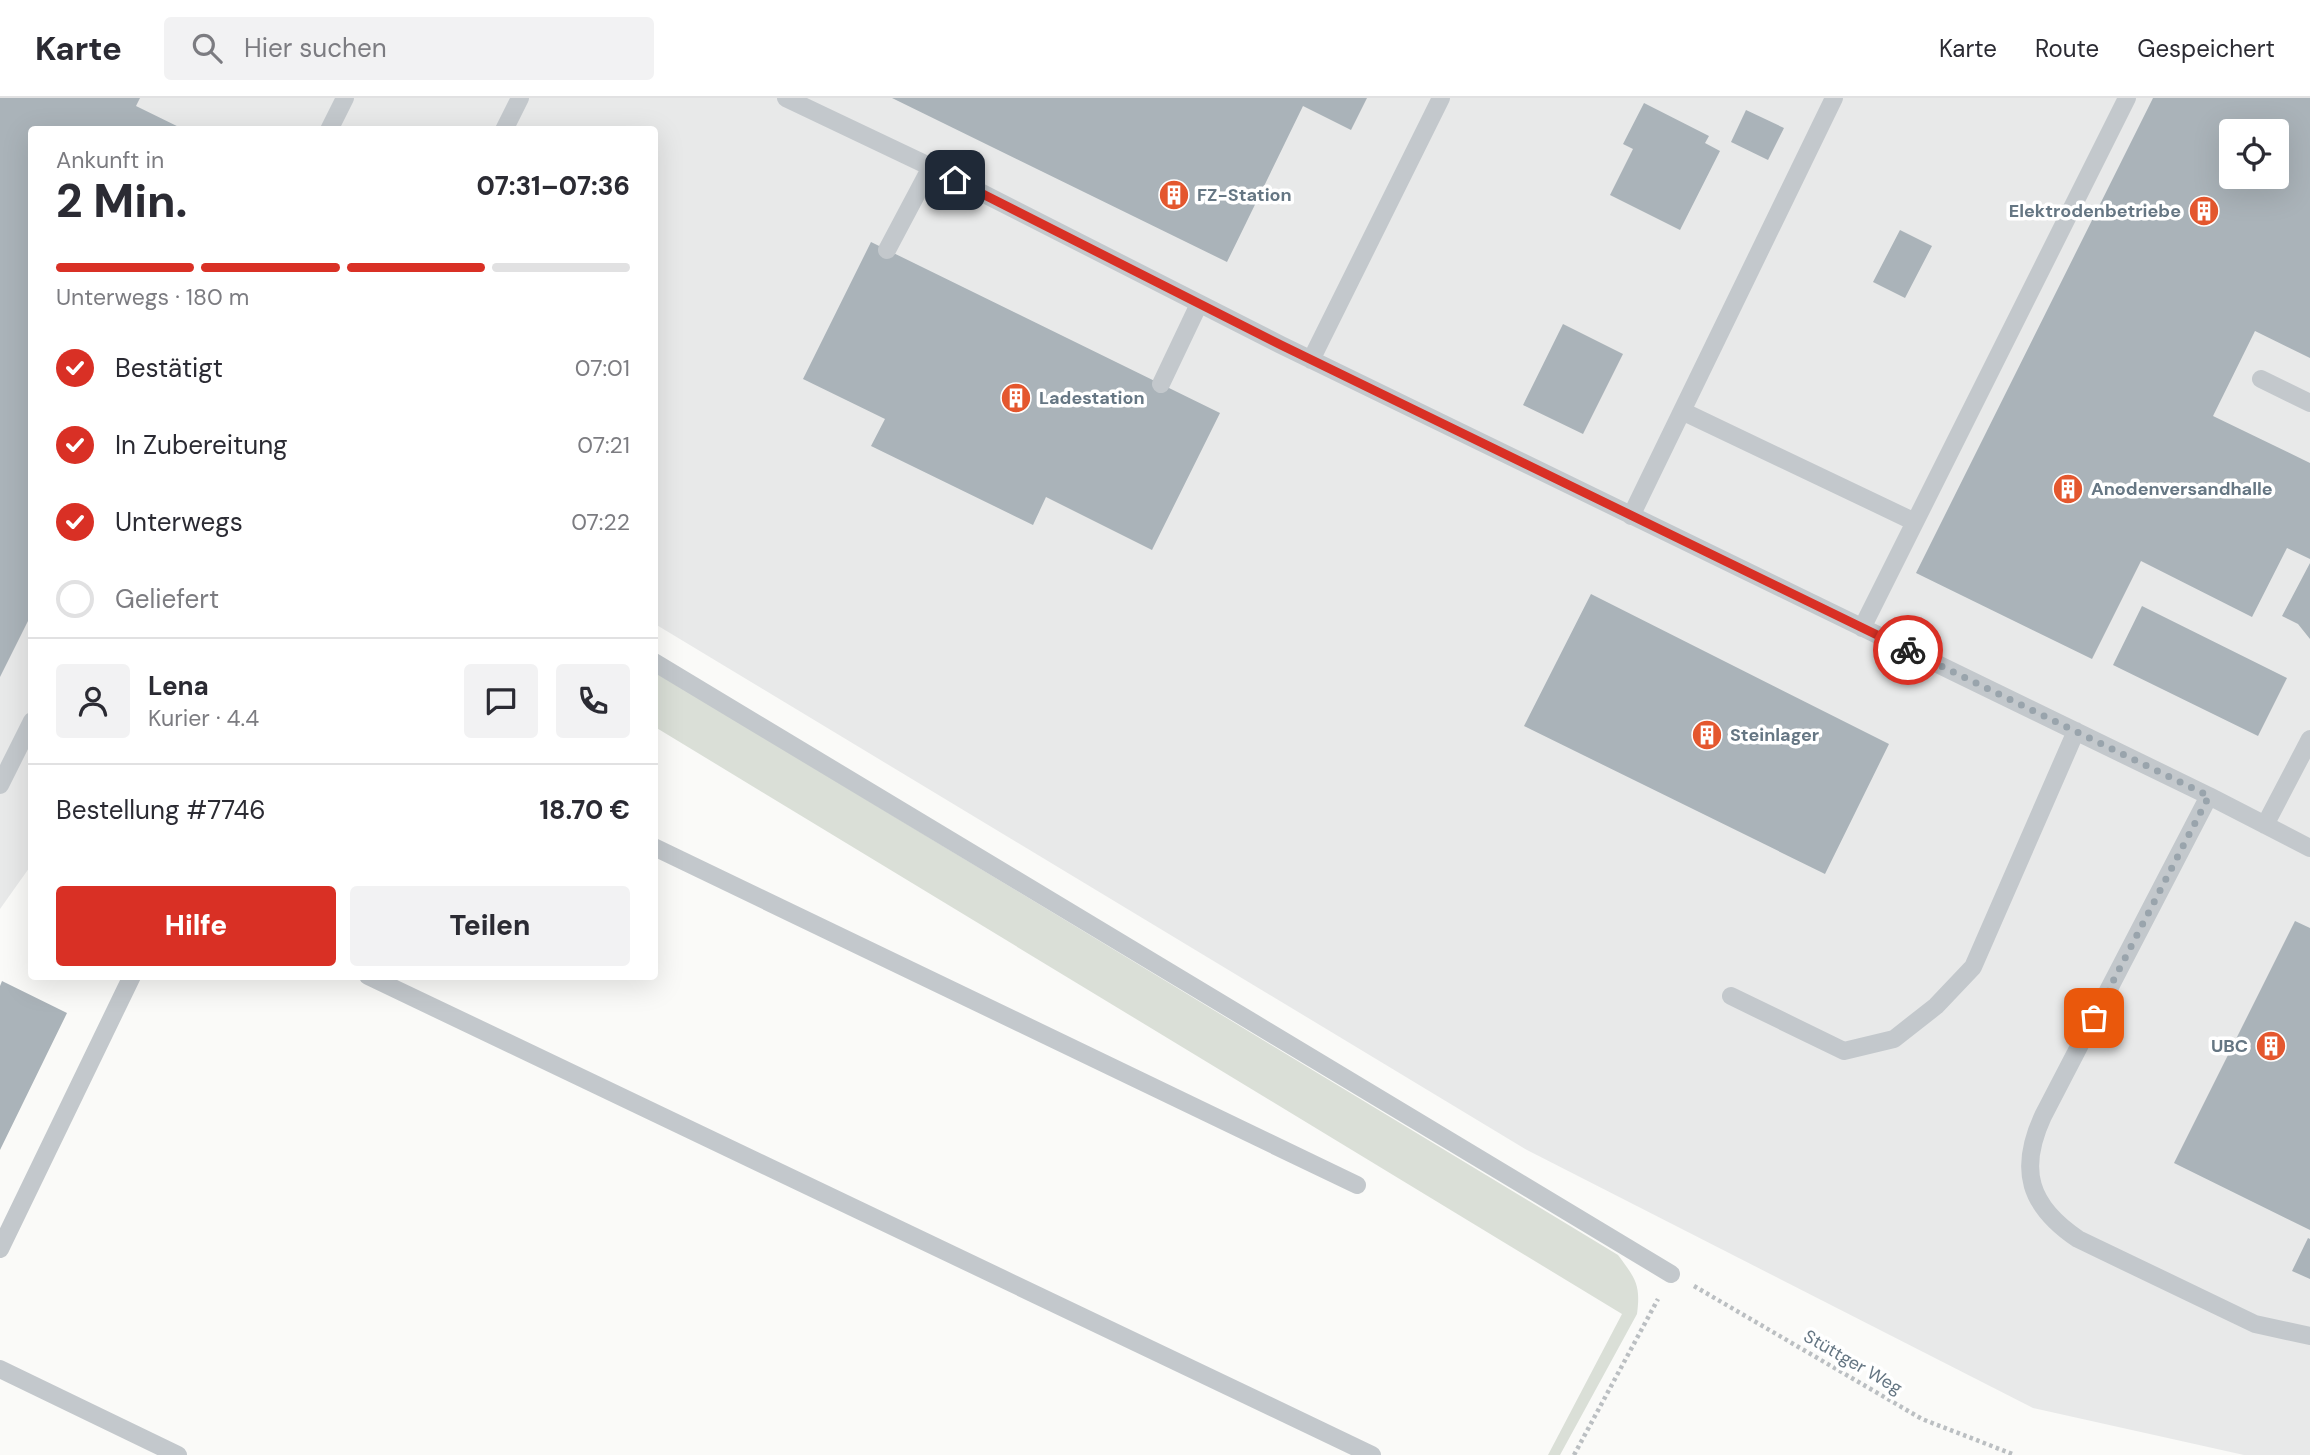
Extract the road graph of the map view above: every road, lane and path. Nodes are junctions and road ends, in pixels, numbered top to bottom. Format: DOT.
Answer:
graph roads {
  1 [pos="345,98"];
  2 [pos="520,98"];
  3 [pos="786,98"];
  4 [pos="1441,98"];
  5 [pos="1834,98"];
  6 [pos="2127,98"];
  7 [pos="331,126"];
  8 [pos="506,126"];
  9 [pos="931,167"];
  10 [pos="887,250"];
  11 [pos="1199,304"];
  12 [pos="1311,360"];
  13 [pos="2261,379"];
  14 [pos="1161,384"];
  15 [pos="2310,403"];
  16 [pos="1682,411"];
  17 [pos="1631,516"];
  18 [pos="1915,522"];
  19 [pos="1862,628"];
  20 [pos="658,664"];
  21 [pos="28,729"];
  22 [pos="2076,731"];
  23 [pos="2310,739"];
  24 [pos="0,786"];
  25 [pos="2209,796"];
  26 [pos="2265,825"];
  27 [pos="2310,848"];
  28 [pos="658,849"];
  29 [pos="130,980"];
  30 [pos="376,980"];
  31 [pos="1731,996"];
  32 [pos="1357,1185"];
  33 [pos="0,1249"];
  34 [pos="1677,1277"];
  35 [pos="2310,1336"];
  36 [pos="0,1369"];
  37 [pos="178,1455"];
  38 [pos="1372,1455"];
  39 [pos="1574,1455"];
  40 [pos="2015,1455"];
  1 -- 7 [label="lane"];
  2 -- 8 [label="lane"];
  3 -- 9 [label="lane"];
  4 -- 12 [label="lane"];
  5 -- 16 [label="lane"];
  6 -- 18 [label="lane"];
  9 -- 10 [label="lane"];
  9 -- 11 [label="lane"];
  11 -- 12 [label="lane"];
  11 -- 14 [label="lane"];
  12 -- 17 [label="lane"];
  13 -- 15 [label="lane"];
  16 -- 17 [label="lane"];
  16 -- 18 [label="lane"];
  17 -- 19 [label="lane"];
  18 -- 19 [label="lane"];
  19 -- 22 [label="lane"];
  20 -- 34 [label="lane"];
  21 -- 24 [label="lane"];
  22 -- 25 [label="lane"];
  22 -- 31 [label="lane"];
  23 -- 26 [label="lane"];
  25 -- 26 [label="lane"];
  25 -- 35 [label="lane"];
  26 -- 27 [label="lane"];
  28 -- 32 [label="lane"];
  29 -- 33 [label="lane"];
  30 -- 38 [label="lane"];
  34 -- 39 [label="path"];
  34 -- 40 [label="path, Stüttger Weg"];
  36 -- 37 [label="lane"];
}
